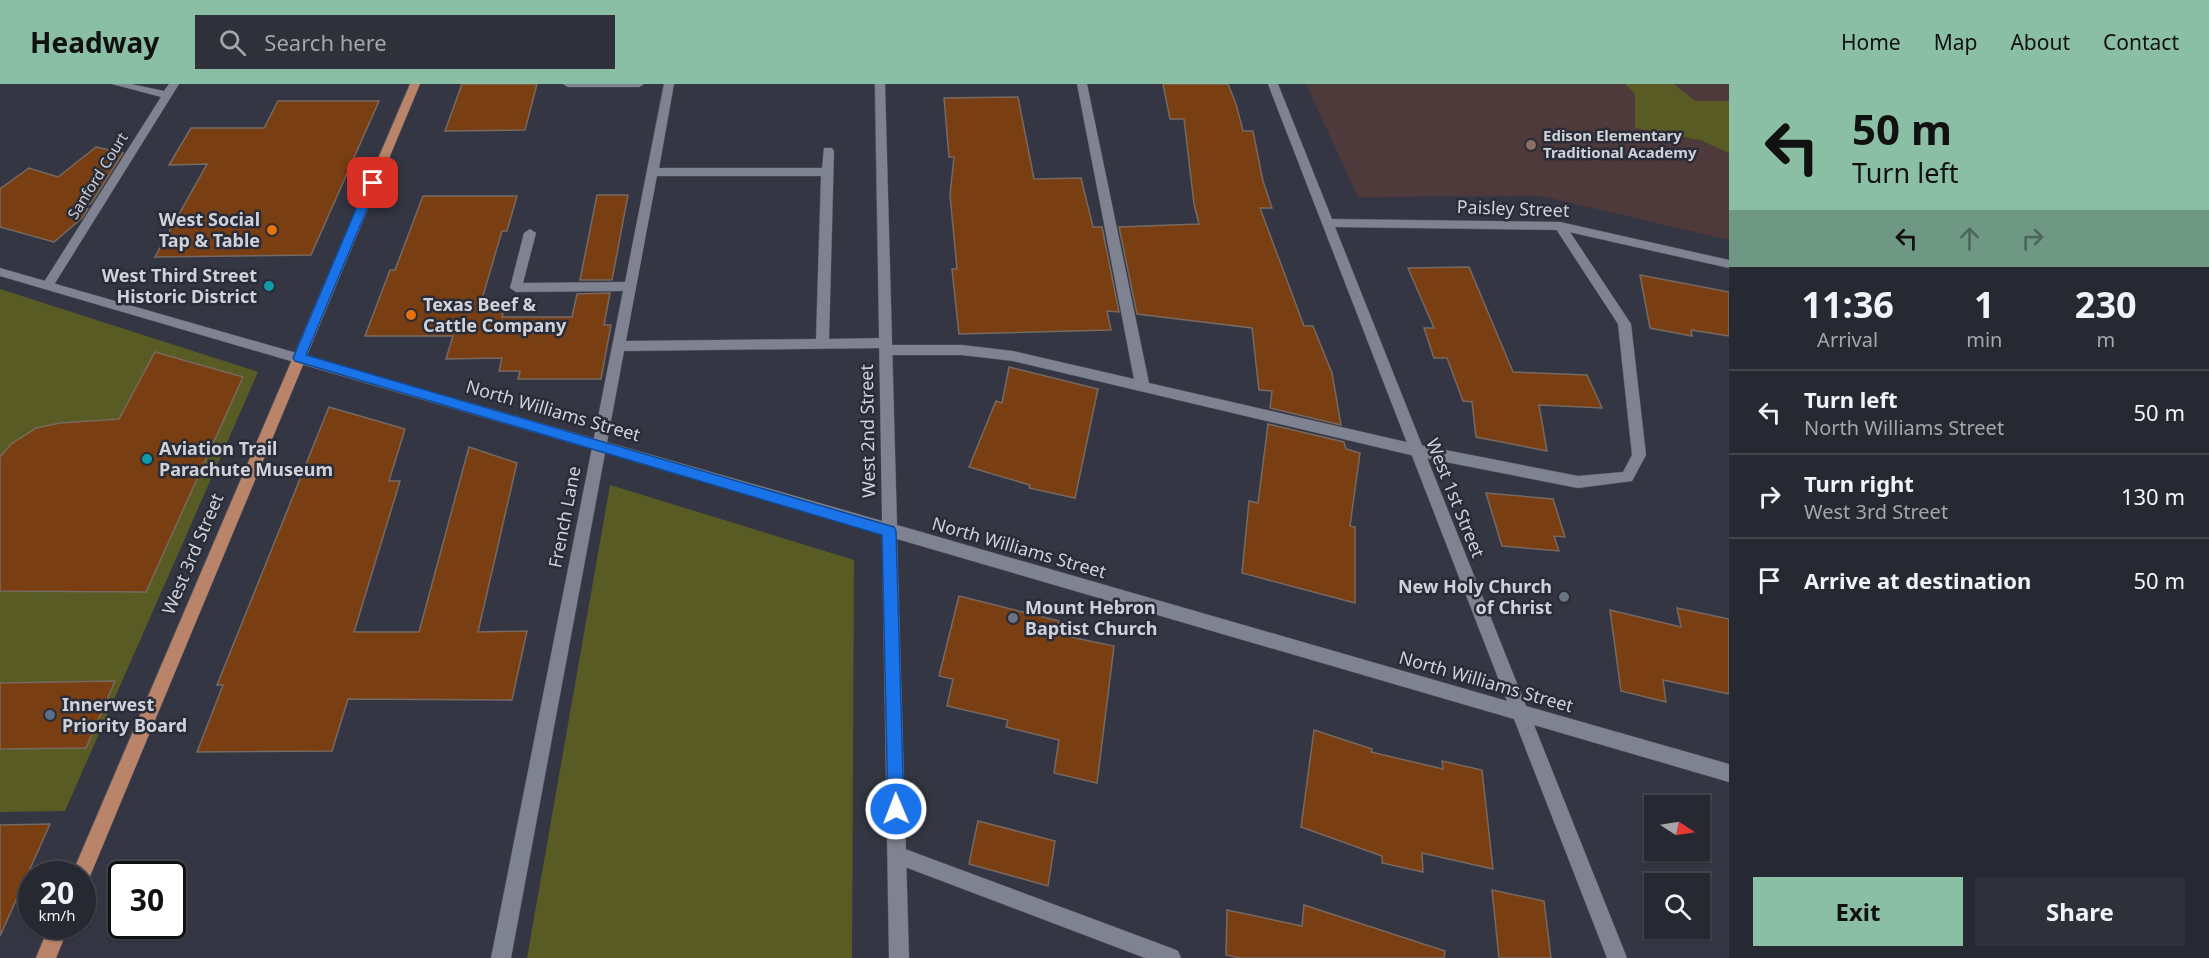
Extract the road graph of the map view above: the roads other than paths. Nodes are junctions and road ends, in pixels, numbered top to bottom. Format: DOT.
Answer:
graph roads {
  1 [pos="117,84"];
  2 [pos="174,84"];
  3 [pos="415,84"];
  4 [pos="568,84"];
  5 [pos="639,84"];
  6 [pos="669,84"];
  7 [pos="880,84"];
  8 [pos="1082,84"];
  9 [pos="1273,84"];
  10 [pos="167,95"];
  11 [pos="828,151"];
  12 [pos="652,172"];
  13 [pos="827,172"];
  14 [pos="1327,223"];
  15 [pos="1560,226"];
  16 [pos="530,233"];
  17 [pos="1729,264"];
  18 [pos="0,272"];
  19 [pos="48,285"];
  20 [pos="630,286"];
  21 [pos="822,344"];
  22 [pos="618,346"];
  23 [pos="886,347"];
  24 [pos="299,358"];
  25 [pos="1143,388"];
  26 [pos="599,445"];
  27 [pos="1415,450"];
  28 [pos="889,531"];
  29 [pos="1520,712"];
  30 [pos="1729,773"];
  31 [pos="897,855"];
  32 [pos="86,861"];
  33 [pos="54,939"];
  34 [pos="46,958"];
  35 [pos="501,958"];
  36 [pos="899,958"];
  37 [pos="1171,958"];
  38 [pos="1617,958"];
  1 -- 10 [label="street"];
  2 -- 10 [label="street, Sanford Court"];
  3 -- 24 [label="main road, West 3rd Street"];
  4 -- 5 [label="street"];
  6 -- 12 [label="street, French Lane"];
  7 -- 23 [label="street, West 2nd Street"];
  8 -- 25 [label="street"];
  9 -- 14 [label="street, West 1st Street"];
  10 -- 19 [label="street, Sanford Court"];
  11 -- 13 [label="street"];
  12 -- 13 [label="street"];
  12 -- 20 [label="street, French Lane"];
  13 -- 21 [label="street"];
  14 -- 15 [label="street, Paisley Street"];
  14 -- 27 [label="street, West 1st Street"];
  15 -- 17 [label="street, Paisley Street"];
  15 -- 27 [label="street"];
  16 -- 20 [label="street"];
  18 -- 19 [label="street, North Williams Street"];
  19 -- 24 [label="street, North Williams Street"];
  20 -- 22 [label="street, French Lane"];
  21 -- 22 [label="street"];
  21 -- 23 [label="street"];
  22 -- 26 [label="street, French Lane"];
  23 -- 25 [label="street"];
  23 -- 28 [label="street, West 2nd Street"];
  24 -- 26 [label="street, North Williams Street"];
  24 -- 32 [label="main road, West 3rd Street"];
  25 -- 27 [label="street"];
  26 -- 28 [label="street, North Williams Street"];
  26 -- 35 [label="street, French Lane"];
  27 -- 29 [label="street, West 1st Street"];
  28 -- 29 [label="street, North Williams Street"];
  28 -- 31 [label="street, West 2nd Street"];
  29 -- 30 [label="street, North Williams Street"];
  29 -- 38 [label="street, West 1st Street"];
  31 -- 36 [label="street, West 2nd Street"];
  31 -- 37 [label="street"];
  33 -- 34 [label="main road"];
}
